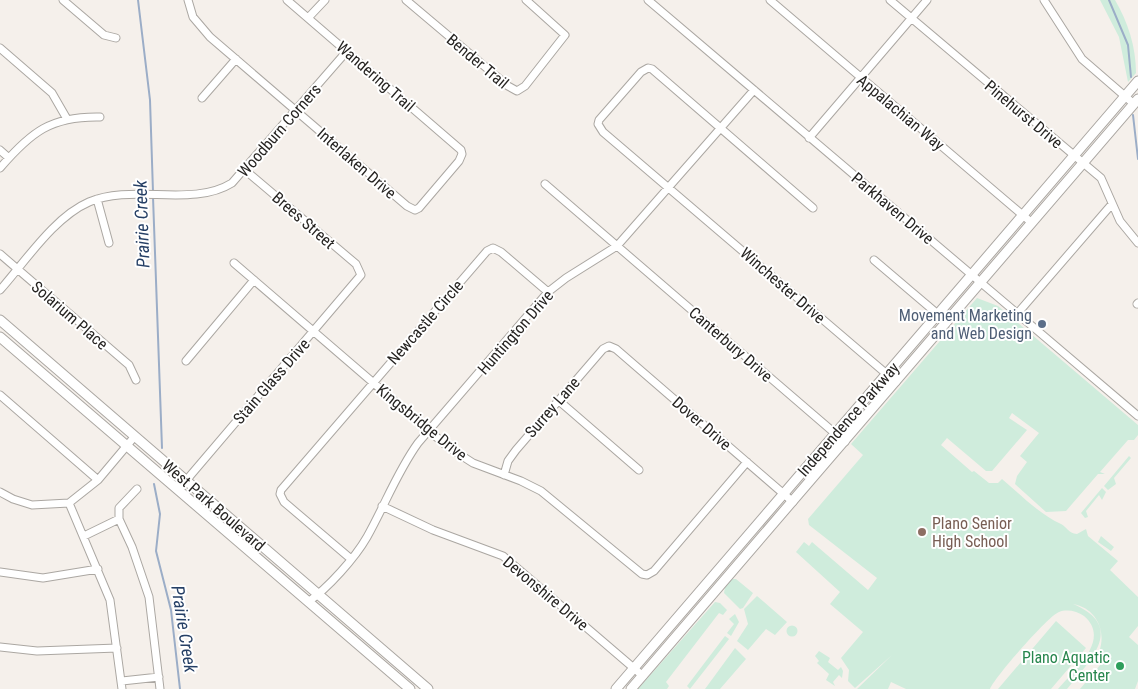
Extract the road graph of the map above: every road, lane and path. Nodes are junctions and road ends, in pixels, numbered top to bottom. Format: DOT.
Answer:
graph roads {
  1 [pos="63,0"];
  2 [pos="188,0"];
  3 [pos="287,0"];
  4 [pos="325,0"];
  5 [pos="406,0"];
  6 [pos="526,0"];
  7 [pos="648,0"];
  8 [pos="770,0"];
  9 [pos="890,0"];
  10 [pos="927,0"];
  11 [pos="1044,0"];
  12 [pos="308,18"];
  13 [pos="911,18"];
  14 [pos="116,38"];
  15 [pos="0,48"];
  16 [pos="347,51"];
  17 [pos="236,59"];
  18 [pos="861,78"];
  19 [pos="1138,81"];
  20 [pos="754,90"];
  21 [pos="1124,96"];
  22 [pos="202,98"];
  23 [pos="1136,102"];
  24 [pos="296,111"];
  25 [pos="100,117"];
  26 [pos="67,118"];
  27 [pos="721,128"];
  28 [pos="810,138"];
  29 [pos="0,150"];
  30 [pos="462,154"];
  31 [pos="1074,156"];
  32 [pos="9,158"];
  33 [pos="1083,163"];
  34 [pos="0,168"];
  35 [pos="245,170"];
  36 [pos="545,184"];
  37 [pos="669,188"];
  38 [pos="97,199"];
  39 [pos="1112,204"];
  40 [pos="813,208"];
  41 [pos="1023,215"];
  42 [pos="1032,223"];
  43 [pos="109,243"];
  44 [pos="1138,243"];
  45 [pos="617,246"];
  46 [pos="0,254"];
  47 [pos="874,260"];
  48 [pos="234,263"];
  49 [pos="18,270"];
  50 [pos="361,272"];
  51 [pos="972,275"];
  52 [pos="254,280"];
  53 [pos="980,283"];
  54 [pos="0,290"];
  55 [pos="548,292"];
  56 [pos="1017,314"];
  57 [pos="938,315"];
  58 [pos="0,320"];
  59 [pos="947,322"];
  60 [pos="314,332"];
  61 [pos="0,338"];
  62 [pos="609,346"];
  63 [pos="186,361"];
  64 [pos="886,374"];
  65 [pos="136,380"];
  66 [pos="896,382"];
  67 [pos="373,383"];
  68 [pos="0,395"];
  69 [pos="558,400"];
  70 [pos="1138,416"];
  71 [pos="429,431"];
  72 [pos="835,433"];
  73 [pos="135,436"];
  74 [pos="845,442"];
  75 [pos="127,446"];
  76 [pos="747,462"];
  77 [pos="639,470"];
  78 [pos="504,475"];
  79 [pos="98,480"];
  80 [pos="185,480"];
  81 [pos="137,489"];
  82 [pos="178,490"];
  83 [pos="0,492"];
  84 [pos="784,494"];
  85 [pos="793,502"];
  86 [pos="69,503"];
  87 [pos="382,506"];
  88 [pos="119,519"];
  89 [pos="84,536"];
  90 [pos="351,558"];
  91 [pos="98,569"];
  92 [pos="0,572"];
  93 [pos="318,595"];
  94 [pos="308,602"];
  95 [pos="0,647"];
  96 [pos="117,648"];
  97 [pos="634,668"];
  98 [pos="643,676"];
  99 [pos="159,677"];
  100 [pos="122,680"];
  101 [pos="122,689"];
  102 [pos="160,689"];
  103 [pos="410,689"];
  104 [pos="428,689"];
  105 [pos="616,689"];
  106 [pos="632,689"];
  1 -- 14 [label="street"];
  2 -- 17 [label="street, Interlaken Drive"];
  3 -- 12 [label="street, Wandering Trail"];
  4 -- 12 [label="street"];
  5 -- 6 [label="street, Bender Trail"];
  7 -- 20 [label="street, Parkhaven Drive"];
  8 -- 18 [label="street, Appalachian Way"];
  9 -- 13 [label="street, Pinehurst Drive"];
  10 -- 13 [label="street"];
  11 -- 21 [label="street"];
  12 -- 16 [label="street, Wandering Trail"];
  13 -- 18 [label="street"];
  13 -- 31 [label="street, Pinehurst Drive"];
  15 -- 26 [label="street"];
  16 -- 24 [label="street, Woodburn Corners"];
  16 -- 30 [label="street, Wandering Trail"];
  17 -- 22 [label="street"];
  17 -- 24 [label="street, Interlaken Drive"];
  18 -- 28 [label="street"];
  18 -- 41 [label="street, Appalachian Way"];
  19 -- 21 [label="main road, Independence Parkway"];
  20 -- 27 [label="street, Huntington Drive"];
  20 -- 28 [label="street, Parkhaven Drive"];
  21 -- 23 [label="street"];
  21 -- 31 [label="main road, Independence Parkway"];
  23 -- 33 [label="main road, Independence Parkway"];
  24 -- 30 [label="street, Interlaken Drive"];
  24 -- 35 [label="street, Woodburn Corners"];
  25 -- 26 [label="street"];
  26 -- 32 [label="street"];
  27 -- 37 [label="street, Huntington Drive"];
  27 -- 37 [label="street, Winchester Drive"];
  27 -- 40 [label="street"];
  28 -- 51 [label="street, Parkhaven Drive"];
  29 -- 32 [label="street"];
  31 -- 33 [label="street, Pinehurst Drive"];
  31 -- 41 [label="main road, Independence Parkway"];
  32 -- 34 [label="street"];
  33 -- 39 [label="street, Pinehurst Drive"];
  33 -- 42 [label="main road, Independence Parkway"];
  35 -- 38 [label="street, Woodburn Corners"];
  35 -- 50 [label="street, Brees Street"];
  36 -- 45 [label="street, Canterbury Drive"];
  37 -- 45 [label="street, Huntington Drive"];
  37 -- 64 [label="street, Winchester Drive"];
  38 -- 43 [label="street"];
  38 -- 49 [label="street, Woodburn Corners"];
  39 -- 44 [label="street, Pinehurst Drive"];
  39 -- 56 [label="street"];
  41 -- 42 [label="street, Appalachian Way"];
  41 -- 51 [label="main road, Independence Parkway"];
  42 -- 53 [label="main road, Independence Parkway"];
  45 -- 55 [label="street, Huntington Drive"];
  45 -- 72 [label="street, Canterbury Drive"];
  46 -- 49 [label="street, Solarium Place"];
  47 -- 57 [label="street"];
  48 -- 52 [label="street, Kingsbridge Drive"];
  49 -- 54 [label="street, Woodburn Corners"];
  49 -- 65 [label="street, Solarium Place"];
  50 -- 60 [label="street, Stain Glass Drive"];
  51 -- 53 [label="street, Parkhaven Drive"];
  51 -- 57 [label="main road, Independence Parkway"];
  52 -- 60 [label="street, Kingsbridge Drive"];
  52 -- 63 [label="street"];
  53 -- 56 [label="street, Parkhaven Drive"];
  53 -- 59 [label="main road, Independence Parkway"];
  55 -- 67 [label="street, Newcastle Circle"];
  55 -- 71 [label="street, Huntington Drive"];
  56 -- 70 [label="street, Parkhaven Drive"];
  57 -- 59 [label="street"];
  57 -- 64 [label="main road, Independence Parkway"];
  58 -- 73 [label="main road, West Park Boulevard"];
  59 -- 66 [label="main road, Independence Parkway"];
  60 -- 67 [label="street, Kingsbridge Drive"];
  60 -- 80 [label="street, Stain Glass Drive"];
  61 -- 75 [label="main road, West Park Boulevard"];
  62 -- 69 [label="street, Surrey Lane"];
  62 -- 76 [label="street, Dover Drive"];
  64 -- 66 [label="street, Winchester Drive"];
  64 -- 72 [label="main road, Independence Parkway"];
  66 -- 74 [label="main road, Independence Parkway"];
  67 -- 71 [label="street, Kingsbridge Drive"];
  67 -- 90 [label="street, Newcastle Circle"];
  68 -- 79 [label="street"];
  69 -- 77 [label="street"];
  69 -- 78 [label="street, Surrey Lane"];
  71 -- 78 [label="street, Kingsbridge Drive"];
  71 -- 87 [label="street, Huntington Drive"];
  72 -- 74 [label="street, Canterbury Drive"];
  72 -- 84 [label="main road, Independence Parkway"];
  73 -- 75 [label="street"];
  73 -- 80 [label="main road, West Park Boulevard"];
  74 -- 85 [label="main road, Independence Parkway"];
  75 -- 79 [label="street"];
  75 -- 82 [label="main road, West Park Boulevard"];
  76 -- 78 [label="street, Kingsbridge Drive"];
  76 -- 84 [label="street, Dover Drive"];
  79 -- 86 [label="street"];
  80 -- 82 [label="street, Stain Glass Drive"];
  80 -- 93 [label="main road, West Park Boulevard"];
  81 -- 88 [label="street"];
  82 -- 94 [label="main road, West Park Boulevard"];
  83 -- 86 [label="street"];
  84 -- 85 [label="street, Dover Drive"];
  84 -- 97 [label="main road, Independence Parkway"];
  85 -- 98 [label="main road, Independence Parkway"];
  86 -- 89 [label="street"];
  87 -- 90 [label="street, Huntington Drive"];
  87 -- 97 [label="street, Devonshire Drive"];
  88 -- 89 [label="street"];
  88 -- 99 [label="street"];
  89 -- 91 [label="street"];
  90 -- 93 [label="street, Huntington Drive"];
  91 -- 92 [label="street"];
  91 -- 96 [label="street"];
  93 -- 94 [label="street, Huntington Drive"];
  93 -- 104 [label="main road, West Park Boulevard"];
  94 -- 103 [label="main road, West Park Boulevard"];
  95 -- 96 [label="street"];
  96 -- 100 [label="street"];
  97 -- 98 [label="street, Devonshire Drive"];
  97 -- 105 [label="main road, Independence Parkway"];
  98 -- 106 [label="main road, Independence Parkway"];
  99 -- 100 [label="street"];
  99 -- 102 [label="street"];
  100 -- 101 [label="street"];
}
